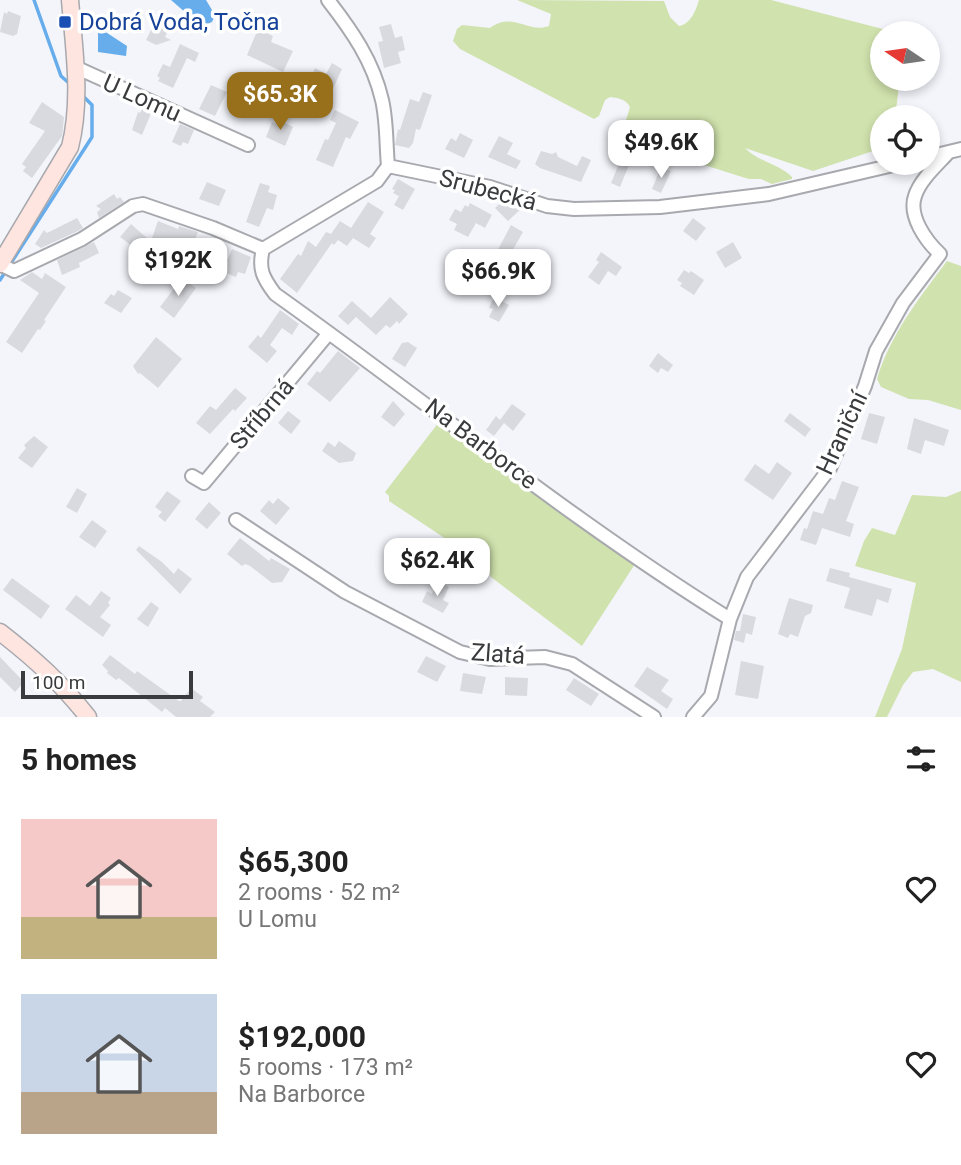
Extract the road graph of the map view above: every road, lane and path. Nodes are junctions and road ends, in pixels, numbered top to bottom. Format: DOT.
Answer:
graph roads {
  1 [pos="70,0"];
  2 [pos="328,0"];
  3 [pos="75,73"];
  4 [pos="248,145"];
  5 [pos="955,151"];
  6 [pos="388,166"];
  7 [pos="870,170"];
  8 [pos="263,249"];
  9 [pos="4,266"];
  10 [pos="329,333"];
  11 [pos="191,475"];
  12 [pos="236,520"];
  13 [pos="730,619"];
  14 [pos="0,632"];
  15 [pos="88,717"];
  16 [pos="654,717"];
  17 [pos="693,717"];
  1 -- 3 [label="street"];
  2 -- 6 [label="street"];
  3 -- 4 [label="street, U Lomu"];
  3 -- 9 [label="street"];
  5 -- 13 [label="street, Hraniční"];
  6 -- 7 [label="street, Srubecká"];
  6 -- 8 [label="street"];
  8 -- 9 [label="street"];
  8 -- 10 [label="street, Na Barborce"];
  10 -- 11 [label="street, Stříbrná"];
  10 -- 13 [label="street, Na Barborce"];
  12 -- 16 [label="street, Zlatá"];
  13 -- 17 [label="street, Hraniční"];
  14 -- 15 [label="street"];
}
